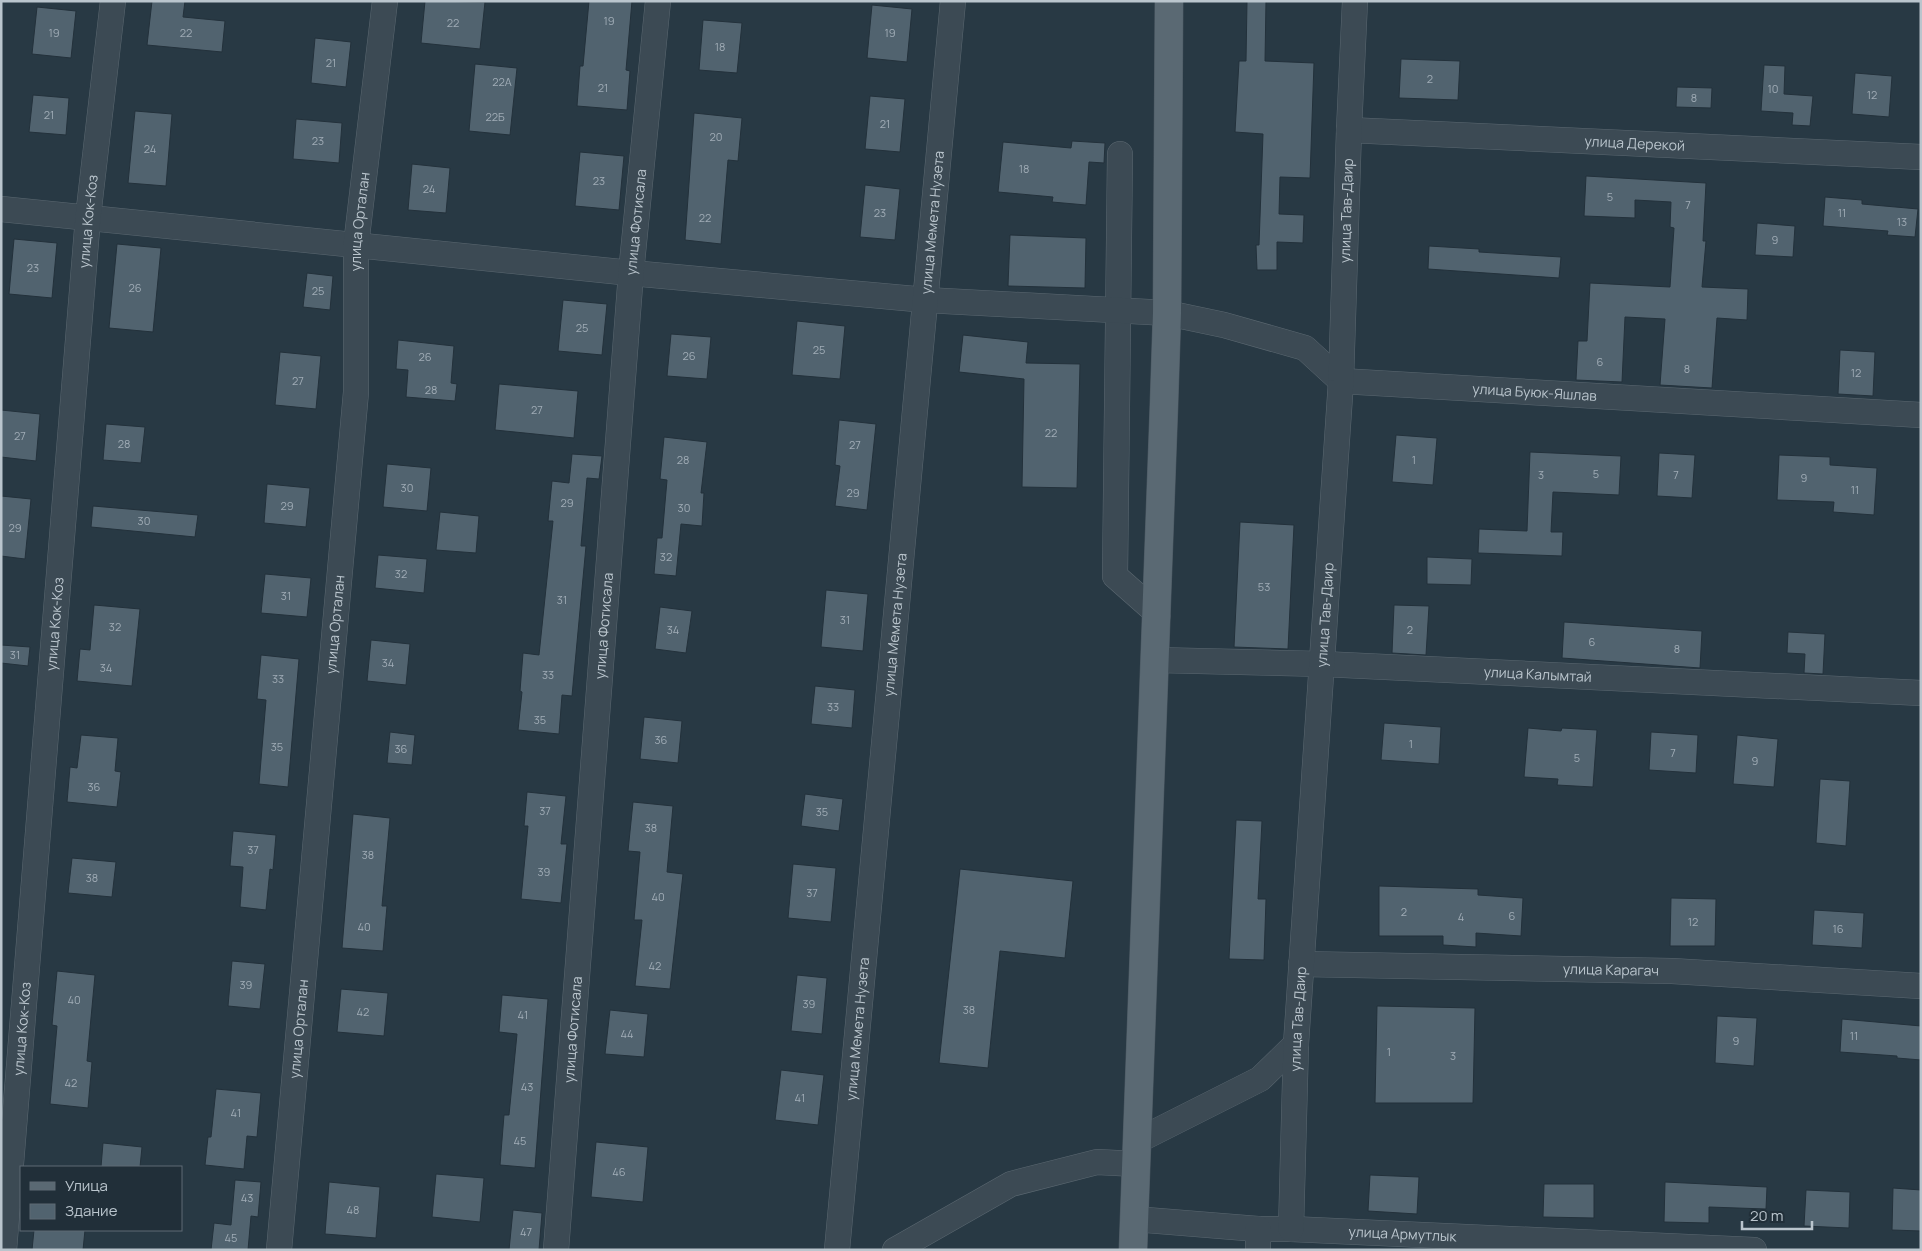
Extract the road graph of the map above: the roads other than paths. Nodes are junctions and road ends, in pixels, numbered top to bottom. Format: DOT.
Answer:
graph roads {
  1 [pos="113,1"];
  2 [pos="385,1"];
  3 [pos="658,1"];
  4 [pos="953,1"];
  5 [pos="1169,1"];
  6 [pos="1355,1"];
  7 [pos="1348,130"];
  8 [pos="1120,154"];
  9 [pos="1921,156"];
  10 [pos="1,209"];
  11 [pos="88,217"];
  12 [pos="356,244"];
  13 [pos="631,273"];
  14 [pos="926,300"];
  15 [pos="1117,310"];
  16 [pos="1167,313"];
  17 [pos="1342,381"];
  18 [pos="1921,415"];
  19 [pos="1158,614"];
  20 [pos="1156,660"];
  21 [pos="1323,664"];
  22 [pos="1921,693"];
  23 [pos="1301,964"];
  24 [pos="1921,986"];
  25 [pos="1296,1044"];
  26 [pos="1136,1152"];
  27 [pos="1134,1219"];
  28 [pos="1291,1229"];
  29 [pos="1258,1240"];
  30 [pos="4,1250"];
  31 [pos="279,1250"];
  32 [pos="556,1250"];
  33 [pos="837,1250"];
  34 [pos="895,1250"];
  35 [pos="1133,1250"];
  36 [pos="1754,1250"];
  1 -- 11 [label="street, улица Кок-Коз"];
  2 -- 12 [label="street, улица Орталан"];
  3 -- 13 [label="street, улица Фотисала"];
  4 -- 14 [label="street, улица Мемета Нузета"];
  5 -- 16 [label="main road"];
  6 -- 7 [label="street, улица Тав-Даир"];
  7 -- 9 [label="street, улица Дерекой"];
  7 -- 17 [label="street, улица Тав-Даир"];
  8 -- 15 [label="street"];
  10 -- 11 [label="street"];
  11 -- 12 [label="street"];
  11 -- 30 [label="street, улица Кок-Коз"];
  12 -- 13 [label="street"];
  12 -- 31 [label="street, улица Орталан"];
  13 -- 14 [label="street"];
  13 -- 32 [label="street, улица Фотисала"];
  14 -- 15 [label="street"];
  14 -- 33 [label="street, улица Мемета Нузета"];
  15 -- 16 [label="street"];
  15 -- 19 [label="street"];
  16 -- 17 [label="street"];
  16 -- 19 [label="main road"];
  17 -- 18 [label="street, улица Буюк-Яшлав"];
  17 -- 21 [label="street, улица Тав-Даир"];
  19 -- 20 [label="main road"];
  20 -- 21 [label="street, улица Калымтай"];
  20 -- 26 [label="main road"];
  21 -- 22 [label="street, улица Калымтай"];
  21 -- 23 [label="street, улица Тав-Даир"];
  23 -- 24 [label="street, улица Карагач"];
  23 -- 25 [label="street, улица Тав-Даир"];
  25 -- 26 [label="street"];
  25 -- 28 [label="street, улица Тав-Даир"];
  26 -- 27 [label="main road"];
  26 -- 34 [label="street"];
  27 -- 29 [label="street, улица Армутлык"];
  27 -- 35 [label="main road"];
  28 -- 29 [label="street, улица Армутлык"];
  28 -- 36 [label="street, улица Армутлык"];
}
